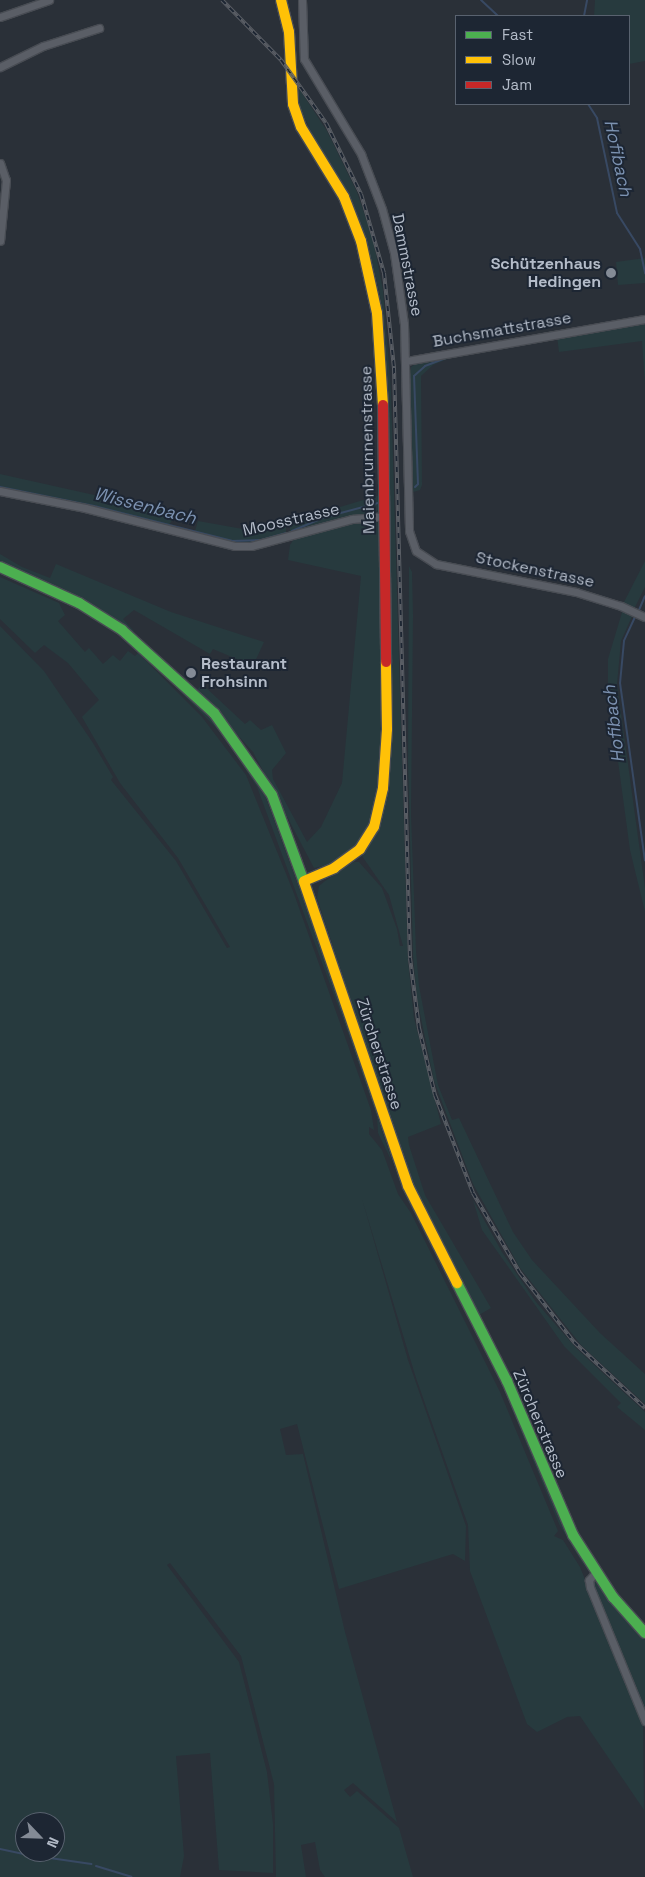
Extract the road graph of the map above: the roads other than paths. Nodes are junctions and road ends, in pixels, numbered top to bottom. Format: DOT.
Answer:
graph roads {
  1 [pos="49,0"];
  2 [pos="280,0"];
  3 [pos="302,0"];
  4 [pos="0,17"];
  5 [pos="99,28"];
  6 [pos="0,67"];
  7 [pos="0,163"];
  8 [pos="0,241"];
  9 [pos="645,319"];
  10 [pos="406,361"];
  11 [pos="0,491"];
  12 [pos="384,516"];
  13 [pos="418,554"];
  14 [pos="0,567"];
  15 [pos="645,617"];
  16 [pos="304,881"];
  17 [pos="596,1572"];
  18 [pos="645,1633"];
  19 [pos="645,1721"];
  1 -- 4 [label="street"];
  2 -- 12 [label="main road, Maienbrunnenstrasse"];
  3 -- 10 [label="street, Dammstrasse"];
  5 -- 6 [label="street"];
  7 -- 8 [label="street"];
  9 -- 10 [label="street, Buchsmattstrasse"];
  10 -- 13 [label="street, Dammstrasse"];
  11 -- 12 [label="street, Moosstrasse"];
  12 -- 16 [label="main road, Maienbrunnenstrasse"];
  13 -- 15 [label="street, Stockenstrasse"];
  14 -- 16 [label="main road, Zürcherstrasse"];
  16 -- 17 [label="main road, Zürcherstrasse"];
  17 -- 18 [label="main road, Zürcherstrasse"];
  17 -- 19 [label="street"];
}
